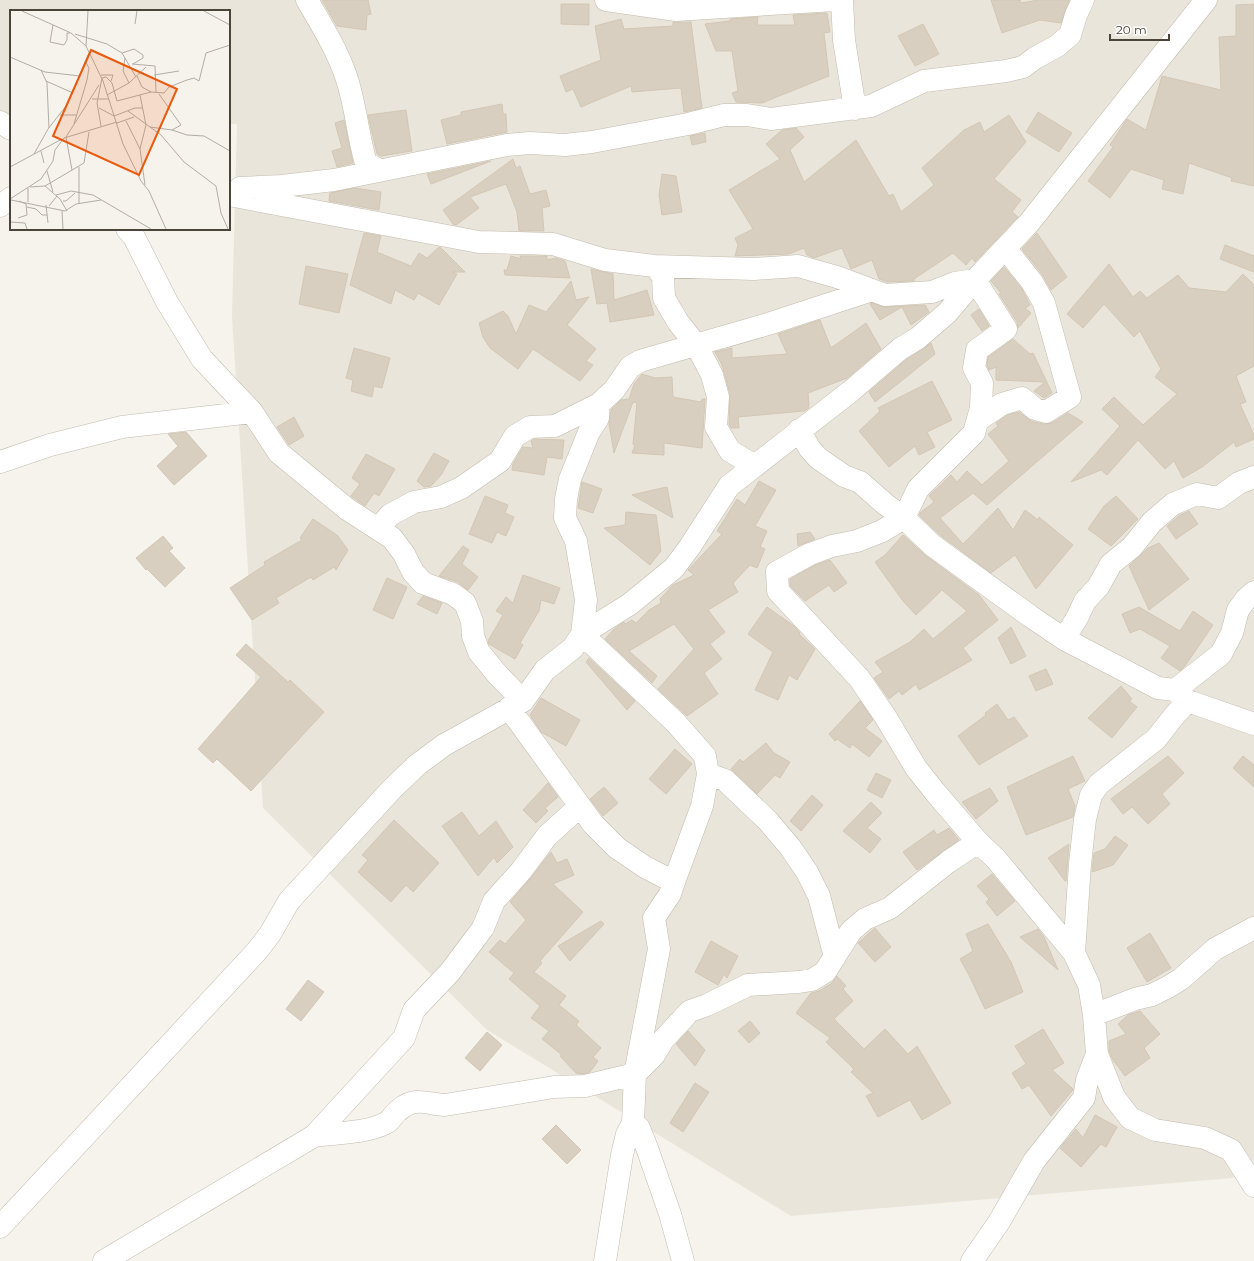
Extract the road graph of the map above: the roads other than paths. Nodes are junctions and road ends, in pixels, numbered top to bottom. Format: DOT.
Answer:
graph roads {
  1 [pos="307,0"];
  2 [pos="606,0"];
  3 [pos="835,0"];
  4 [pos="842,0"];
  5 [pos="1083,0"];
  6 [pos="1206,0"];
  7 [pos="635,2"];
  8 [pos="855,109"];
  9 [pos="0,122"];
  10 [pos="10,128"];
  11 [pos="0,136"];
  12 [pos="10,139"];
  13 [pos="380,170"];
  14 [pos="230,189"];
  15 [pos="230,195"];
  16 [pos="10,199"];
  17 [pos="0,206"];
  18 [pos="128,230"];
  19 [pos="1005,248"];
  20 [pos="654,266"];
  21 [pos="975,280"];
  22 [pos="872,290"];
  23 [pos="697,346"];
  24 [pos="600,404"];
  25 [pos="252,412"];
  26 [pos="978,420"];
  27 [pos="799,430"];
  28 [pos="0,462"];
  29 [pos="755,466"];
  30 [pos="1254,477"];
  31 [pos="904,518"];
  32 [pos="379,528"];
  33 [pos="1254,592"];
  34 [pos="582,634"];
  35 [pos="1064,639"];
  36 [pos="1182,696"];
  37 [pos="516,704"];
  38 [pos="1254,724"];
  39 [pos="708,774"];
  40 [pos="579,807"];
  41 [pos="978,842"];
  42 [pos="674,882"];
  43 [pos="1254,928"];
  44 [pos="1074,953"];
  45 [pos="835,957"];
  46 [pos="1094,1015"];
  47 [pos="1097,1054"];
  48 [pos="635,1074"];
  49 [pos="633,1123"];
  50 [pos="314,1136"];
  51 [pos="1254,1186"];
  52 [pos="0,1227"];
  53 [pos="104,1261"];
  54 [pos="605,1261"];
  55 [pos="683,1261"];
  56 [pos="972,1261"];
  1 -- 13 [label="street"];
  2 -- 7 [label="street"];
  3 -- 7 [label="street"];
  4 -- 8 [label="street"];
  5 -- 8 [label="street"];
  6 -- 19 [label="street"];
  8 -- 13 [label="street"];
  9 -- 10 [label="street"];
  11 -- 12 [label="street"];
  13 -- 14 [label="street"];
  15 -- 20 [label="street"];
  16 -- 17 [label="street"];
  18 -- 25 [label="street"];
  19 -- 21 [label="street"];
  19 -- 26 [label="street"];
  20 -- 22 [label="street"];
  20 -- 23 [label="street"];
  21 -- 22 [label="street"];
  21 -- 26 [label="street"];
  21 -- 27 [label="street"];
  22 -- 23 [label="street"];
  23 -- 24 [label="street"];
  23 -- 29 [label="street"];
  24 -- 32 [label="street"];
  24 -- 34 [label="street"];
  25 -- 28 [label="street"];
  25 -- 32 [label="street"];
  26 -- 31 [label="street"];
  27 -- 29 [label="street"];
  27 -- 31 [label="street"];
  29 -- 34 [label="street"];
  30 -- 35 [label="street"];
  31 -- 35 [label="street"];
  31 -- 41 [label="street"];
  32 -- 37 [label="street"];
  33 -- 36 [label="street"];
  34 -- 37 [label="street"];
  34 -- 39 [label="street"];
  35 -- 36 [label="street"];
  36 -- 38 [label="street"];
  36 -- 44 [label="street"];
  37 -- 40 [label="street"];
  37 -- 52 [label="street"];
  39 -- 42 [label="street"];
  39 -- 45 [label="street"];
  40 -- 42 [label="street"];
  40 -- 50 [label="street"];
  41 -- 44 [label="street"];
  41 -- 45 [label="street"];
  42 -- 48 [label="street"];
  43 -- 46 [label="street"];
  44 -- 46 [label="street"];
  45 -- 48 [label="street"];
  46 -- 47 [label="street"];
  47 -- 51 [label="street"];
  47 -- 56 [label="street"];
  48 -- 49 [label="street"];
  48 -- 50 [label="street"];
  49 -- 54 [label="street"];
  49 -- 55 [label="street"];
  50 -- 53 [label="street"];
}
